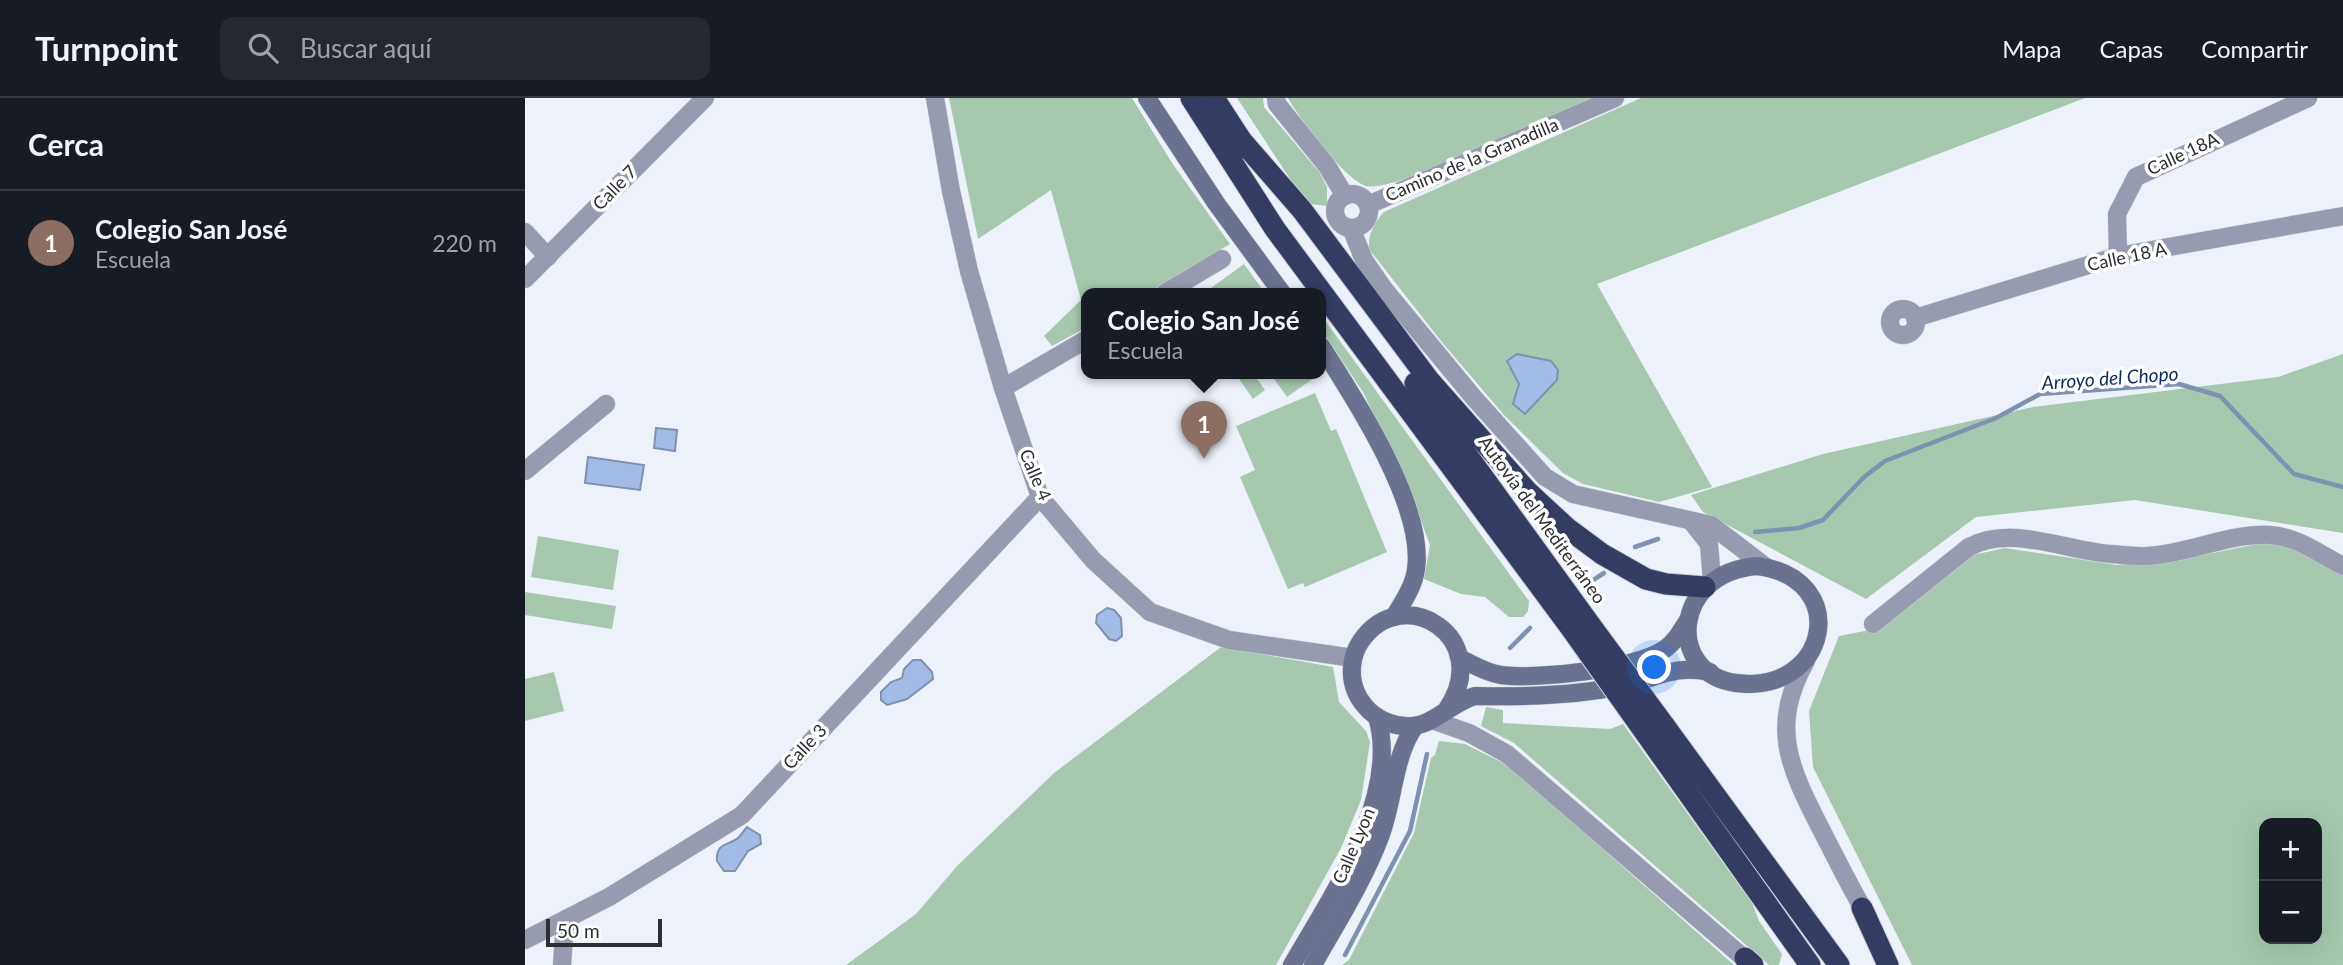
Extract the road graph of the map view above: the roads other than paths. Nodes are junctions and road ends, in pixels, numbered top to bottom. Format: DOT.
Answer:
graph roads {
  1 [pos="705,98"];
  2 [pos="935,98"];
  3 [pos="1147,98"];
  4 [pos="1191,98"];
  5 [pos="1214,98"];
  6 [pos="1276,98"];
  7 [pos="1615,98"];
  8 [pos="2308,98"];
  9 [pos="1241,139"];
  10 [pos="1345,196"];
  11 [pos="1368,205"];
  12 [pos="2343,216"];
  13 [pos="1351,228"];
  14 [pos="525,232"];
  15 [pos="2118,256"];
  16 [pos="548,257"];
  17 [pos="1222,259"];
  18 [pos="525,279"];
  19 [pos="1173,288"];
  20 [pos="1278,288"];
  21 [pos="1320,288"];
  22 [pos="1326,295"];
  23 [pos="1916,318"];
  24 [pos="1081,342"];
  25 [pos="1326,354"];
  26 [pos="1003,388"];
  27 [pos="606,404"];
  28 [pos="525,471"];
  29 [pos="1040,497"];
  30 [pos="1691,521"];
  31 [pos="2343,566"];
  32 [pos="1766,567"];
  33 [pos="1708,584"];
  34 [pos="1394,617"];
  35 [pos="1688,618"];
  36 [pos="1578,623"];
  37 [pos="1873,624"];
  38 [pos="1353,658"];
  39 [pos="1461,659"];
  40 [pos="1806,661"];
  41 [pos="1710,672"];
  42 [pos="1447,709"];
  43 [pos="1377,717"];
  44 [pos="1423,723"];
  45 [pos="1655,729"];
  46 [pos="1862,908"];
  47 [pos="565,922"];
  48 [pos="525,940"];
  49 [pos="1750,963"];
  50 [pos="562,965"];
  51 [pos="1292,965"];
  52 [pos="1313,965"];
  53 [pos="1810,965"];
  54 [pos="1839,965"];
  55 [pos="1888,965"];
  56 [pos="1896,965"];
  1 -- 16 [label="street, Calle 7"];
  2 -- 26 [label="street, Calle 4"];
  3 -- 20 [label="street"];
  4 -- 21 [label="highway, Autovía del Mediterráneo"];
  5 -- 9 [label="highway, Autovía del Mediterráneo"];
  6 -- 10 [label="street"];
  7 -- 11 [label="street, Camino de la Granadilla"];
  8 -- 15 [label="street, Calle 18A"];
  9 -- 33 [label="highway"];
  9 -- 36 [label="highway, Autovía del Mediterráneo"];
  10 -- 11 [label="street"];
  10 -- 13 [label="street"];
  11 -- 13 [label="street"];
  12 -- 15 [label="street, Calle 18 A"];
  13 -- 30 [label="street"];
  14 -- 16 [label="street"];
  15 -- 23 [label="street, Calle 18 A"];
  16 -- 18 [label="street, Calle 7"];
  17 -- 19 [label="street"];
  22 -- 36 [label="highway, Autovía del Mediterráneo"];
  24 -- 26 [label="street"];
  25 -- 34 [label="street"];
  26 -- 29 [label="street, Calle 4"];
  27 -- 28 [label="street"];
  29 -- 38 [label="street, Calle 4"];
  29 -- 47 [label="street, Calle 3"];
  30 -- 32 [label="street"];
  30 -- 33 [label="street"];
  31 -- 37 [label="street"];
  32 -- 33 [label="street"];
  32 -- 40 [label="street"];
  33 -- 35 [label="street"];
  34 -- 38 [label="street"];
  34 -- 39 [label="street"];
  35 -- 39 [label="street"];
  35 -- 41 [label="street"];
  36 -- 45 [label="highway, Autovía del Mediterráneo, bridge"];
  38 -- 43 [label="street"];
  39 -- 42 [label="street"];
  40 -- 41 [label="street"];
  40 -- 46 [label="street"];
  41 -- 42 [label="street"];
  42 -- 44 [label="street"];
  43 -- 44 [label="street"];
  43 -- 51 [label="street, Calle Lyon"];
  44 -- 49 [label="street"];
  44 -- 52 [label="street, Calle Lyon"];
  45 -- 53 [label="highway, Autovía del Mediterráneo"];
  45 -- 54 [label="highway, Autovía del Mediterráneo"];
  46 -- 55 [label="highway"];
  46 -- 56 [label="street"];
  47 -- 48 [label="street, Calle 3"];
  47 -- 50 [label="street"];
}
